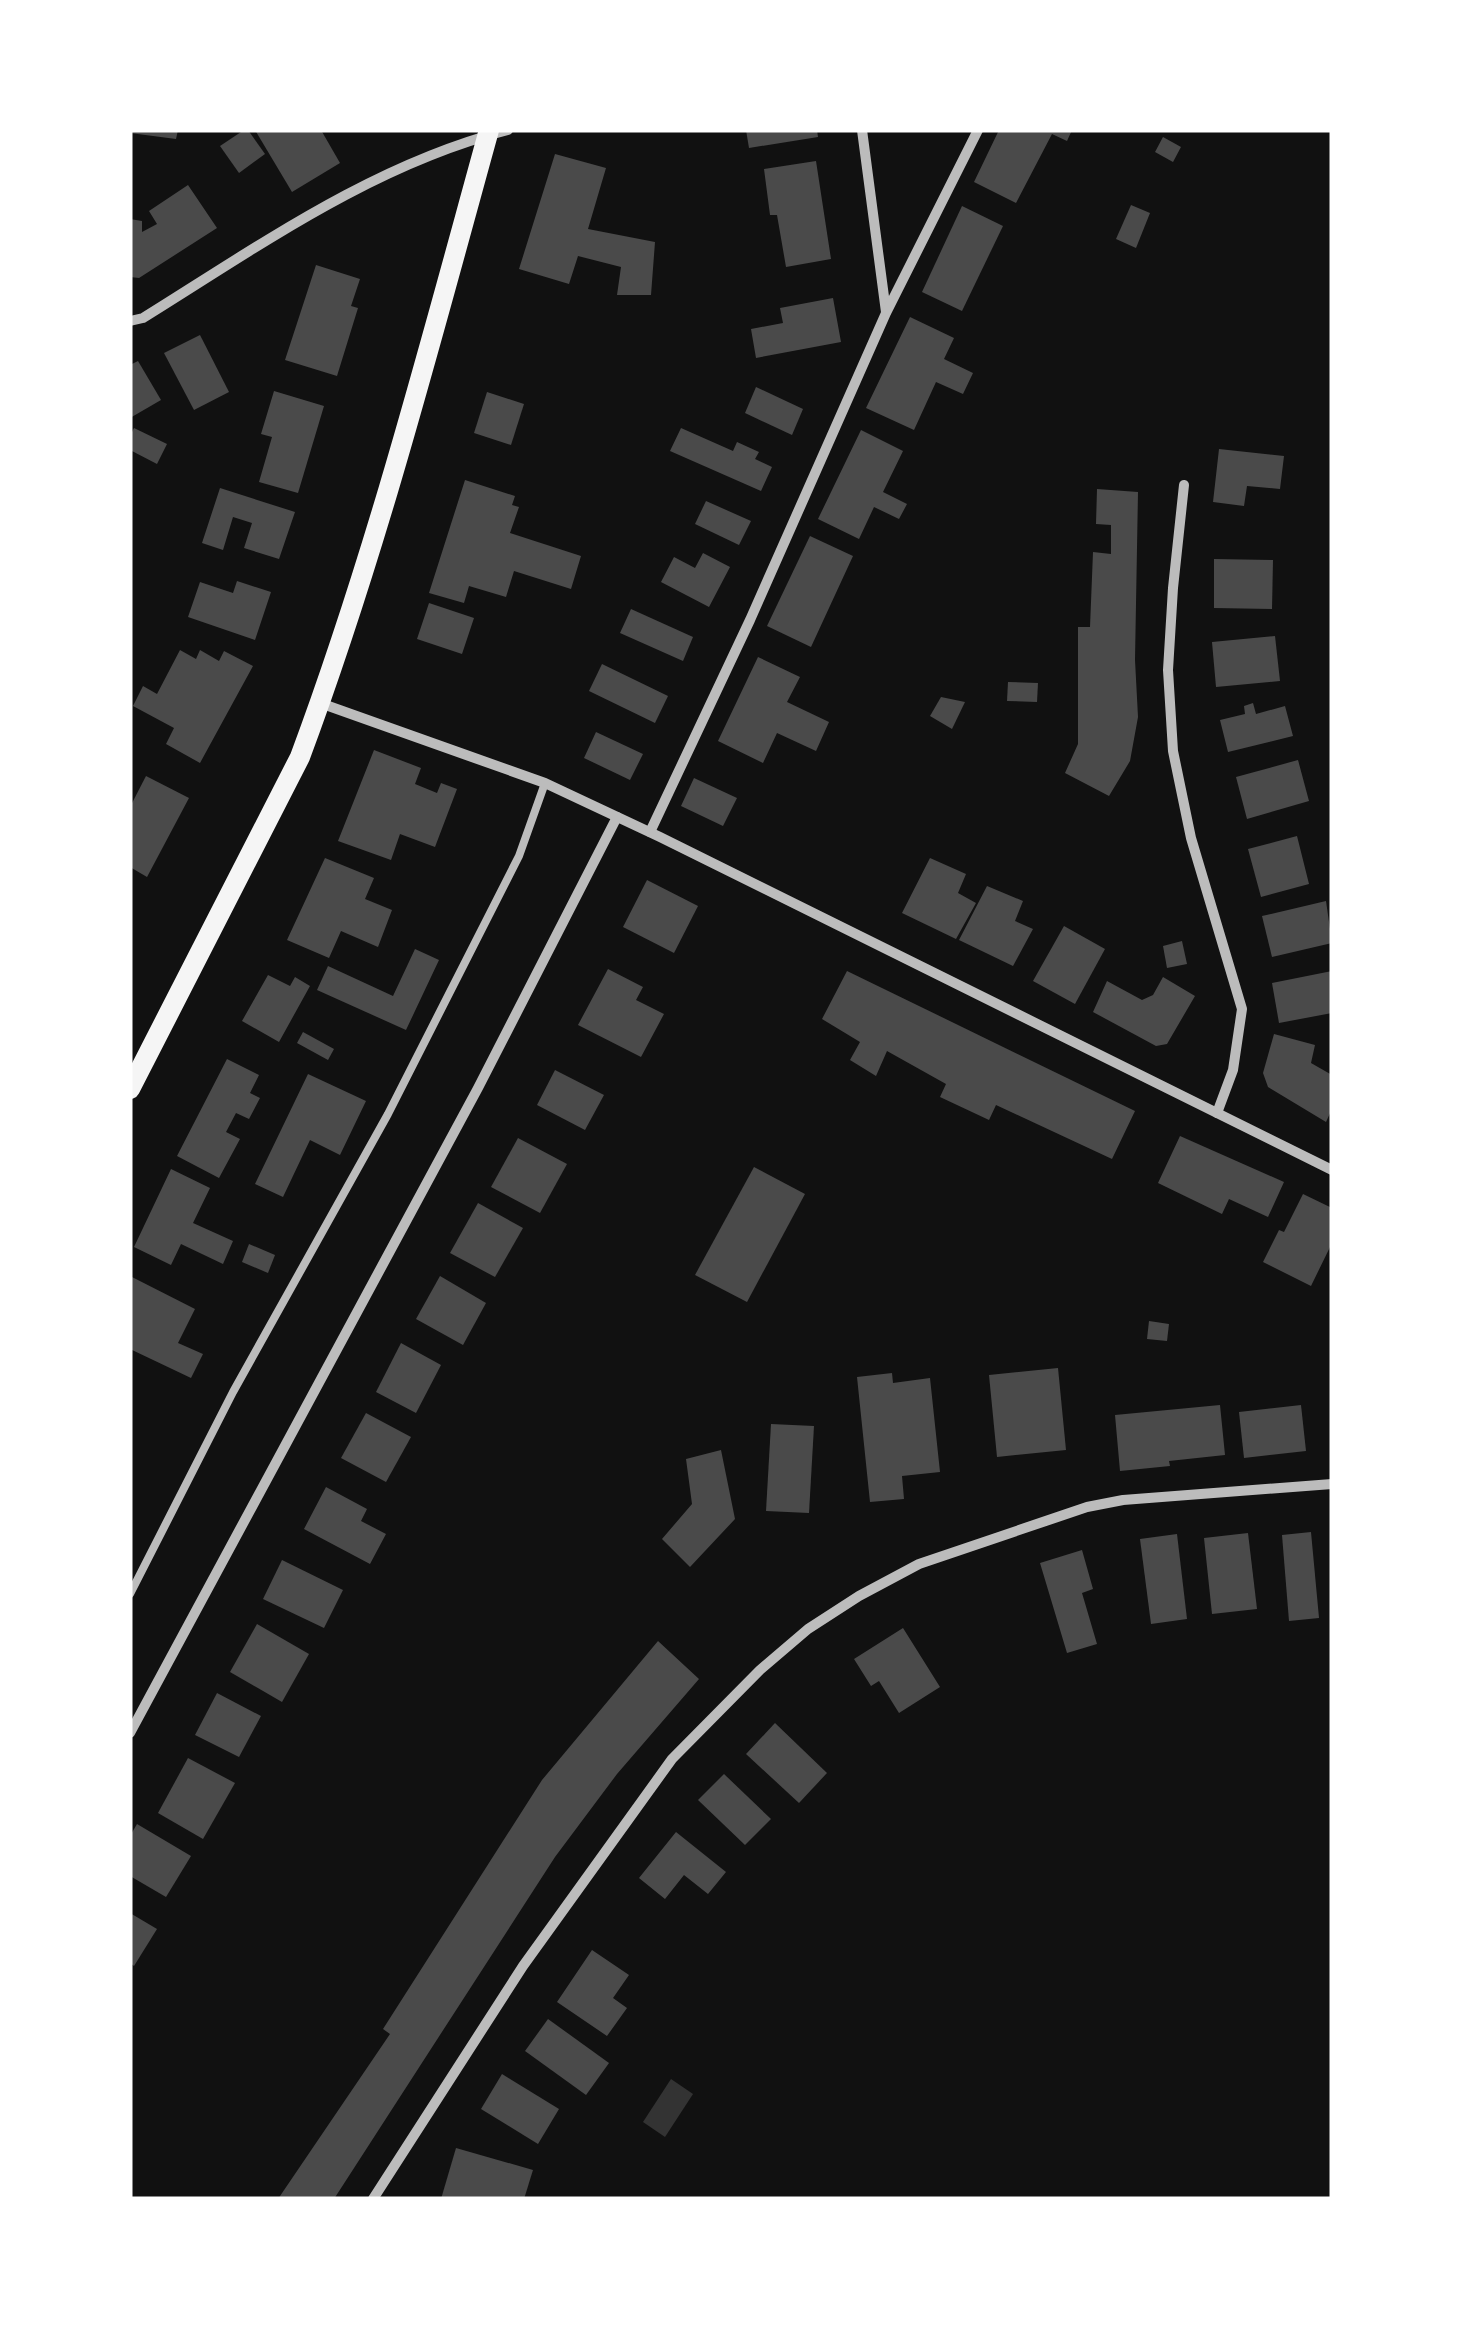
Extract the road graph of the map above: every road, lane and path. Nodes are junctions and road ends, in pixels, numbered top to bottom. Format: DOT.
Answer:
graph roads {
  1 [pos="862,130"];
  2 [pos="978,130"];
  3 [pos="495,132"];
  4 [pos="886,313"];
  5 [pos="130,321"];
  6 [pos="1184,485"];
  7 [pos="320,702"];
  8 [pos="545,783"];
  9 [pos="617,817"];
  10 [pos="650,832"];
  11 [pos="130,1090"];
  12 [pos="1216,1113"];
  13 [pos="1332,1170"];
  14 [pos="1332,1484"];
  15 [pos="130,1594"];
  16 [pos="130,1733"];
  17 [pos="373,2199"];
  1 -- 4 [label="street"];
  2 -- 4 [label="street"];
  3 -- 5 [label="street"];
  3 -- 7 [label="main road"];
  4 -- 10 [label="street"];
  6 -- 12 [label="street"];
  7 -- 8 [label="street"];
  7 -- 11 [label="main road"];
  8 -- 9 [label="street"];
  8 -- 15 [label="lane"];
  9 -- 10 [label="street"];
  9 -- 16 [label="street"];
  10 -- 12 [label="street"];
  12 -- 13 [label="street"];
  14 -- 17 [label="street"];
}
